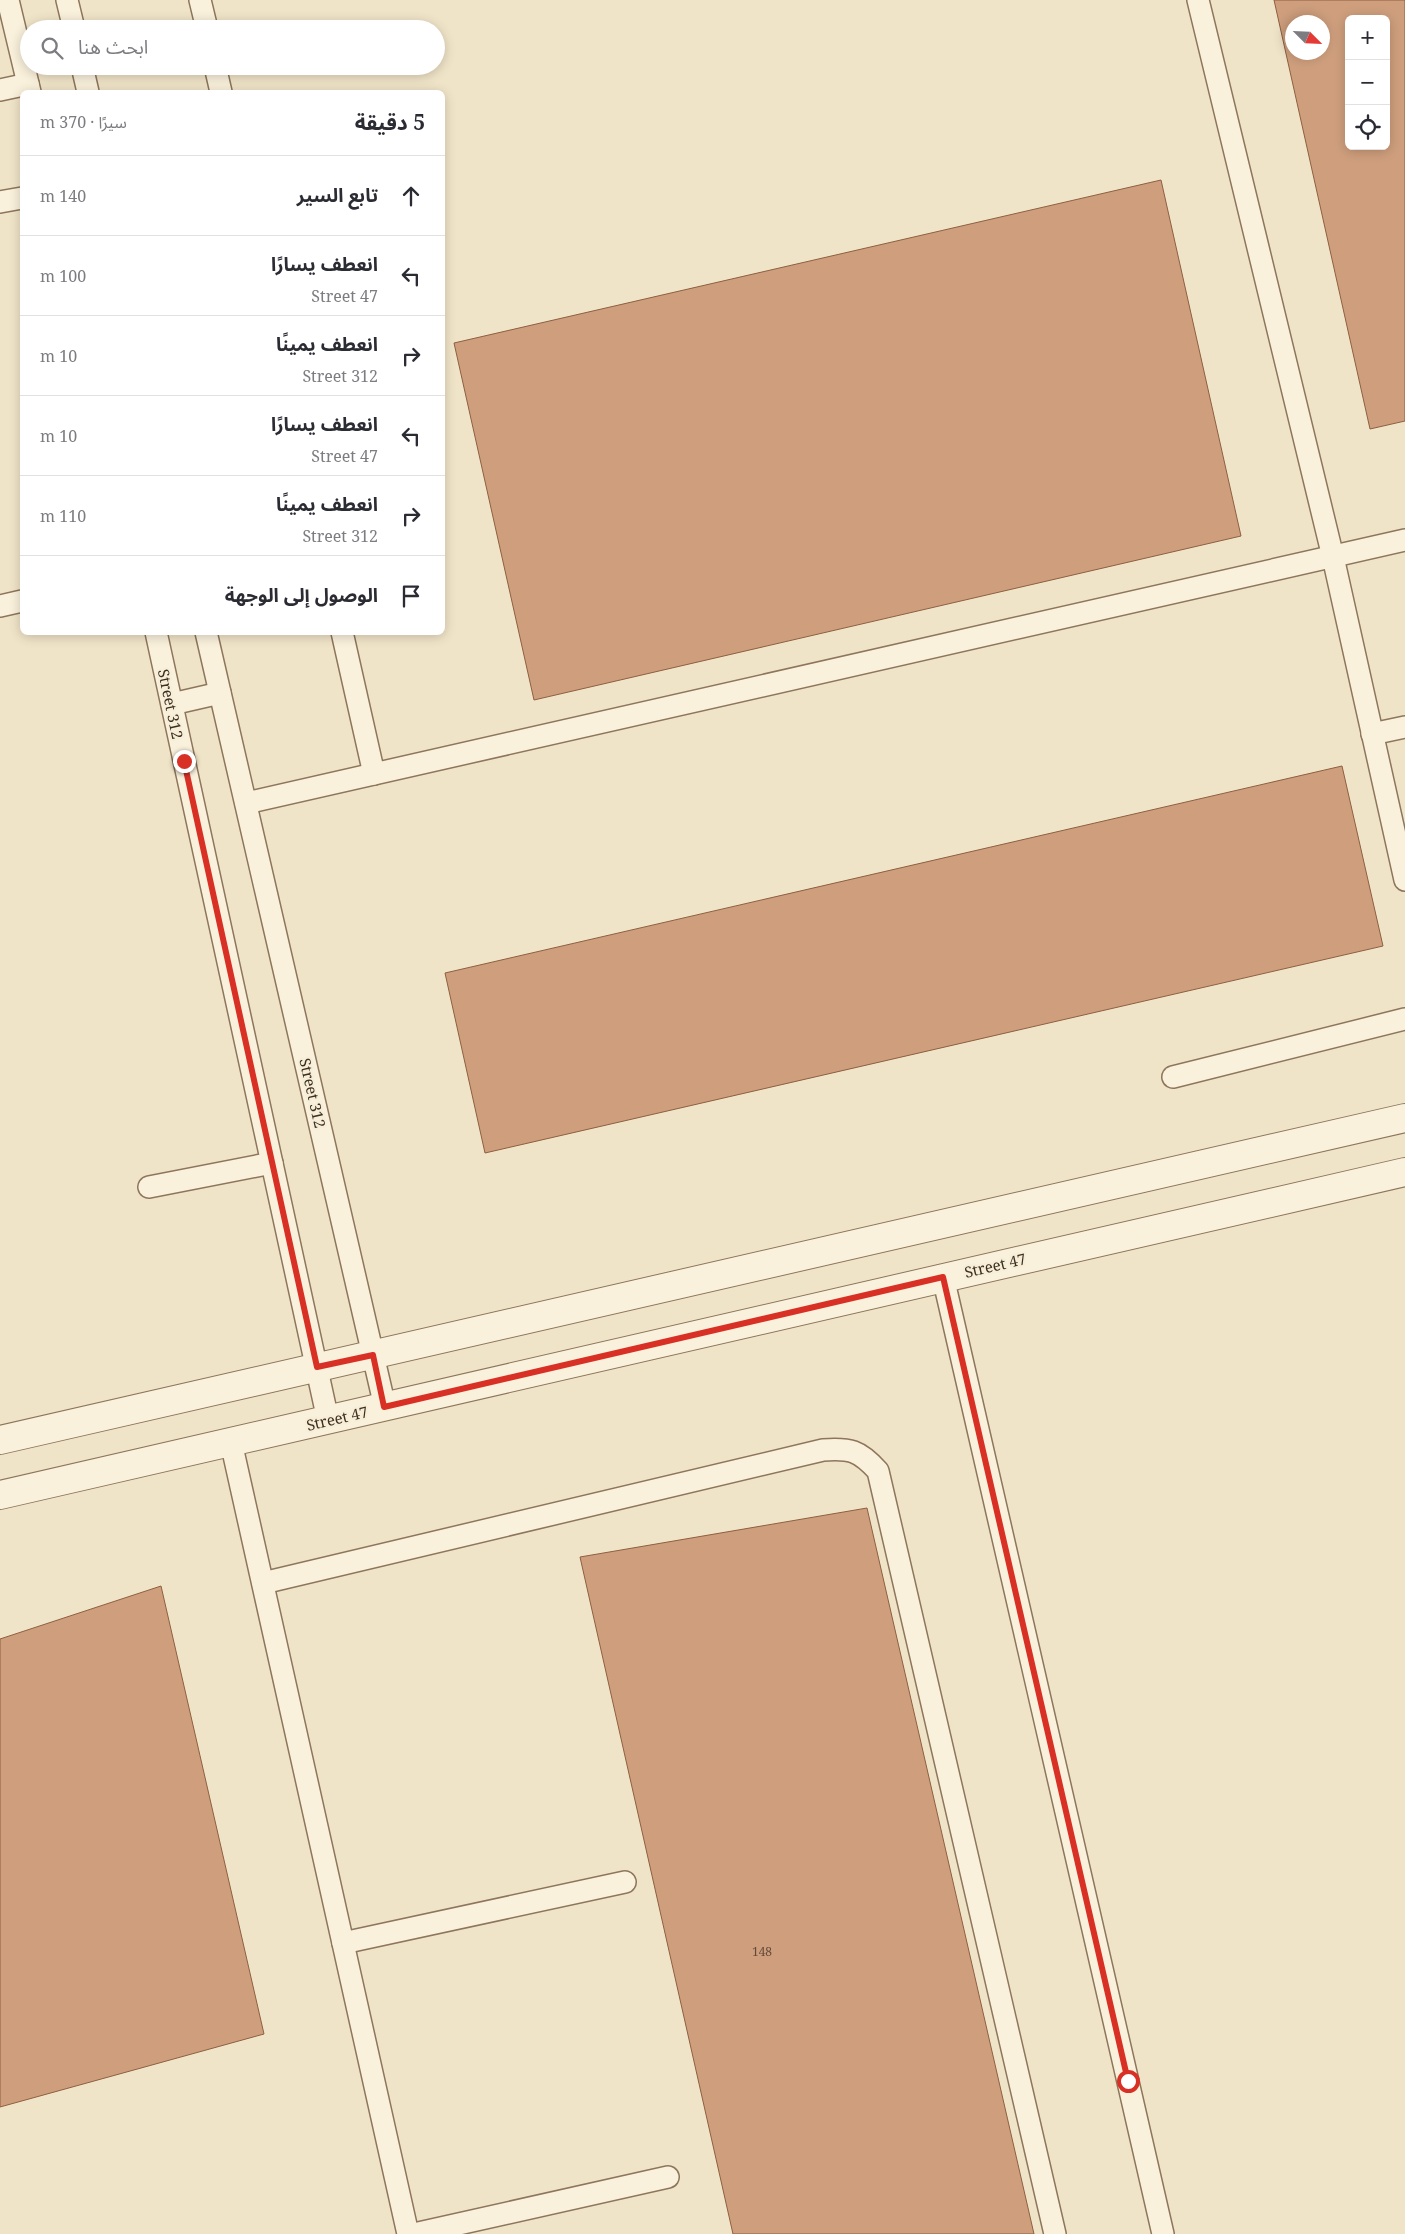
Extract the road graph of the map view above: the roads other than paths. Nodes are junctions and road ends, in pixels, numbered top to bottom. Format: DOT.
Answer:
graph roads {
  1 [pos="8,0"];
  2 [pos="67,0"];
  3 [pos="200,0"];
  4 [pos="1198,0"];
  5 [pos="72,20"];
  6 [pos="205,20"];
  7 [pos="20,53"];
  8 [pos="25,75"];
  9 [pos="84,75"];
  10 [pos="217,75"];
  11 [pos="28,88"];
  12 [pos="0,90"];
  13 [pos="88,90"];
  14 [pos="221,90"];
  15 [pos="20,198"];
  16 [pos="0,202"];
  17 [pos="1405,540"];
  18 [pos="1332,557"];
  19 [pos="20,601"];
  20 [pos="0,606"];
  21 [pos="157,635"];
  22 [pos="207,635"];
  23 [pos="343,635"];
  24 [pos="220,693"];
  25 [pos="172,704"];
  26 [pos="1405,727"];
  27 [pos="1372,734"];
  28 [pos="374,774"];
  29 [pos="246,803"];
  30 [pos="1405,880"];
  31 [pos="1405,1019"];
  32 [pos="1173,1077"];
  33 [pos="1405,1118"];
  34 [pos="272,1163"];
  35 [pos="1405,1172"];
  36 [pos="149,1187"];
  37 [pos="943,1277"];
  38 [pos="373,1355"];
  39 [pos="317,1367"];
  40 [pos="384,1407"];
  41 [pos="328,1420"];
  42 [pos="0,1440"];
  43 [pos="231,1442"];
  44 [pos="0,1495"];
  45 [pos="263,1583"];
  46 [pos="625,1882"];
  47 [pos="343,1943"];
  48 [pos="668,2177"];
  49 [pos="408,2234"];
  50 [pos="414,2234"];
  51 [pos="1055,2234"];
  52 [pos="1164,2234"];
  1 -- 7 [label="lane"];
  2 -- 5 [label="lane"];
  3 -- 6 [label="lane"];
  4 -- 18 [label="lane"];
  8 -- 11 [label="lane"];
  9 -- 13 [label="lane"];
  10 -- 14 [label="lane"];
  11 -- 12 [label="lane"];
  15 -- 16 [label="lane"];
  17 -- 18 [label="lane"];
  18 -- 27 [label="lane"];
  18 -- 28 [label="lane"];
  19 -- 20 [label="lane"];
  21 -- 25 [label="lane, Street 312"];
  22 -- 24 [label="lane, Street 312"];
  23 -- 28 [label="lane"];
  24 -- 25 [label="lane"];
  24 -- 29 [label="lane, Street 312"];
  25 -- 34 [label="lane, Street 312"];
  26 -- 27 [label="lane"];
  27 -- 30 [label="lane"];
  28 -- 29 [label="lane"];
  29 -- 38 [label="lane, Street 312"];
  31 -- 32 [label="lane"];
  33 -- 38 [label="street"];
  34 -- 36 [label="lane"];
  34 -- 39 [label="lane, Street 312"];
  35 -- 37 [label="street, Street 47"];
  37 -- 40 [label="street, Street 47"];
  37 -- 52 [label="lane"];
  38 -- 39 [label="street"];
  38 -- 40 [label="lane, Street 312"];
  39 -- 41 [label="lane, Street 312"];
  39 -- 42 [label="street"];
  40 -- 41 [label="street, Street 47"];
  41 -- 43 [label="street, Street 47"];
  43 -- 44 [label="street, Street 47"];
  43 -- 45 [label="lane"];
  45 -- 47 [label="lane"];
  45 -- 51 [label="lane"];
  46 -- 47 [label="lane"];
  47 -- 49 [label="lane"];
  48 -- 50 [label="lane"];
}
